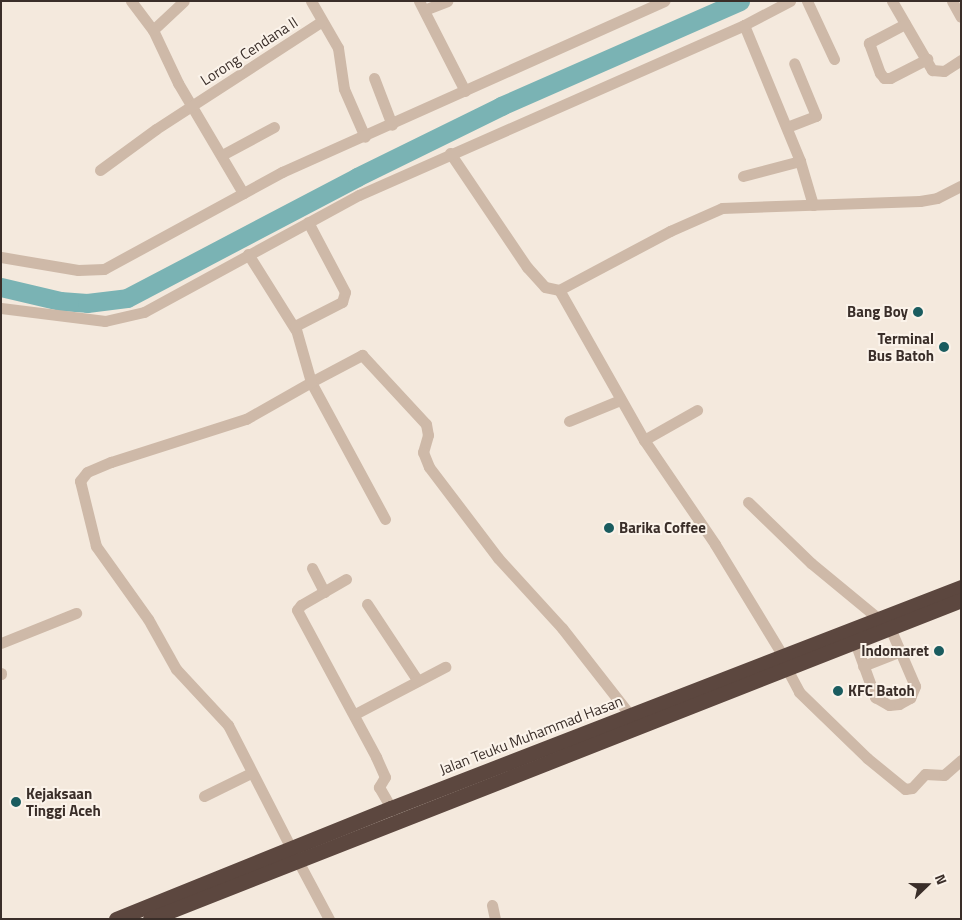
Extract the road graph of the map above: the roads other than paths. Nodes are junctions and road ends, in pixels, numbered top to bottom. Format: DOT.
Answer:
graph roads {
  1 [pos="132,1"];
  2 [pos="184,1"];
  3 [pos="310,1"];
  4 [pos="447,1"];
  5 [pos="664,1"];
  6 [pos="790,1"];
  7 [pos="807,1"];
  8 [pos="892,1"];
  9 [pos="952,1"];
  10 [pos="421,6"];
  11 [pos="639,6"];
  12 [pos="961,17"];
  13 [pos="321,22"];
  14 [pos="904,24"];
  15 [pos="744,25"];
  16 [pos="153,30"];
  17 [pos="834,59"];
  18 [pos="927,59"];
  19 [pos="961,60"];
  20 [pos="794,63"];
  21 [pos="374,78"];
  22 [pos="465,91"];
  23 [pos="192,105"];
  24 [pos="392,125"];
  25 [pos="274,127"];
  26 [pos="787,127"];
  27 [pos="365,137"];
  28 [pos="450,153"];
  29 [pos="222,155"];
  30 [pos="800,161"];
  31 [pos="100,170"];
  32 [pos="743,176"];
  33 [pos="961,186"];
  34 [pos="243,193"];
  35 [pos="813,205"];
  36 [pos="308,222"];
  37 [pos="248,254"];
  38 [pos="1,257"];
  39 [pos="559,290"];
  40 [pos="1,308"];
  41 [pos="295,329"];
  42 [pos="311,382"];
  43 [pos="620,400"];
  44 [pos="696,410"];
  45 [pos="568,421"];
  46 [pos="644,440"];
  47 [pos="748,502"];
  48 [pos="385,519"];
  49 [pos="312,568"];
  50 [pos="346,579"];
  51 [pos="961,587"];
  52 [pos="324,592"];
  53 [pos="961,600"];
  54 [pos="367,604"];
  55 [pos="76,613"];
  56 [pos="885,623"];
  57 [pos="856,642"];
  58 [pos="1,643"];
  59 [pos="901,651"];
  60 [pos="785,662"];
  61 [pos="863,666"];
  62 [pos="445,667"];
  63 [pos="418,681"];
  64 [pos="355,714"];
  65 [pos="630,715"];
  66 [pos="581,743"];
  67 [pos="961,760"];
  68 [pos="251,773"];
  69 [pos="204,796"];
  70 [pos="391,808"];
  71 [pos="291,848"];
  72 [pos="298,861"];
  73 [pos="219,884"];
  74 [pos="492,906"];
  75 [pos="116,919"];
  76 [pos="150,919"];
  77 [pos="329,919"];
  78 [pos="495,919"];
  1 -- 16 [label="street"];
  2 -- 16 [label="street"];
  3 -- 13 [label="street"];
  4 -- 10 [label="street"];
  5 -- 11 [label="street"];
  6 -- 15 [label="street"];
  7 -- 17 [label="street"];
  8 -- 14 [label="street"];
  9 -- 12 [label="street"];
  10 -- 22 [label="street"];
  11 -- 22 [label="street"];
  13 -- 23 [label="street, Lorong Cendana II"];
  13 -- 27 [label="street"];
  14 -- 18 [label="street"];
  14 -- 18 [label="street"];
  15 -- 26 [label="street"];
  15 -- 28 [label="street"];
  16 -- 23 [label="street"];
  18 -- 19 [label="street"];
  20 -- 26 [label="street"];
  21 -- 24 [label="street"];
  22 -- 24 [label="street"];
  23 -- 29 [label="street"];
  23 -- 31 [label="street, Lorong Cendana II"];
  24 -- 27 [label="street"];
  25 -- 29 [label="street"];
  26 -- 30 [label="street"];
  27 -- 34 [label="street"];
  28 -- 36 [label="street"];
  28 -- 39 [label="street"];
  29 -- 34 [label="street"];
  30 -- 32 [label="street"];
  30 -- 35 [label="street"];
  33 -- 35 [label="street"];
  34 -- 38 [label="street"];
  35 -- 39 [label="street"];
  36 -- 37 [label="street"];
  36 -- 41 [label="street"];
  37 -- 40 [label="street"];
  37 -- 41 [label="street"];
  39 -- 43 [label="street"];
  41 -- 42 [label="street"];
  42 -- 48 [label="street"];
  42 -- 65 [label="street"];
  42 -- 68 [label="street"];
  43 -- 45 [label="street"];
  43 -- 46 [label="street"];
  44 -- 46 [label="street"];
  46 -- 60 [label="street"];
  47 -- 56 [label="street"];
  49 -- 52 [label="street"];
  50 -- 52 [label="street"];
  51 -- 56 [label="highway, Jalan Teuku Muhammad Hasan"];
  52 -- 64 [label="street"];
  53 -- 56 [label="highway, Jalan Teuku Muhammad Hasan"];
  54 -- 63 [label="street"];
  55 -- 58 [label="street"];
  56 -- 57 [label="highway, Jalan Teuku Muhammad Hasan"];
  56 -- 59 [label="street"];
  56 -- 60 [label="highway, Jalan Teuku Muhammad Hasan"];
  57 -- 60 [label="highway, Jalan Teuku Muhammad Hasan"];
  57 -- 61 [label="street"];
  59 -- 61 [label="street"];
  59 -- 61 [label="street"];
  60 -- 65 [label="highway, Jalan Teuku Muhammad Hasan"];
  60 -- 66 [label="highway, Jalan Teuku Muhammad Hasan"];
  60 -- 67 [label="street"];
  62 -- 63 [label="street"];
  63 -- 64 [label="street"];
  64 -- 70 [label="street"];
  65 -- 66 [label="highway, Jalan Teuku Muhammad Hasan"];
  66 -- 70 [label="highway, Jalan Teuku Muhammad Hasan"];
  66 -- 72 [label="highway, Jalan Teuku Muhammad Hasan"];
  68 -- 69 [label="street"];
  68 -- 71 [label="street"];
  70 -- 71 [label="highway, Jalan Teuku Muhammad Hasan"];
  71 -- 73 [label="highway, Jalan Teuku Muhammad Hasan"];
  72 -- 73 [label="highway, Jalan Teuku Muhammad Hasan"];
  72 -- 77 [label="street"];
  73 -- 75 [label="highway, Jalan Teuku Muhammad Hasan"];
  73 -- 76 [label="highway, Jalan Teuku Muhammad Hasan"];
  74 -- 78 [label="street"];
}
